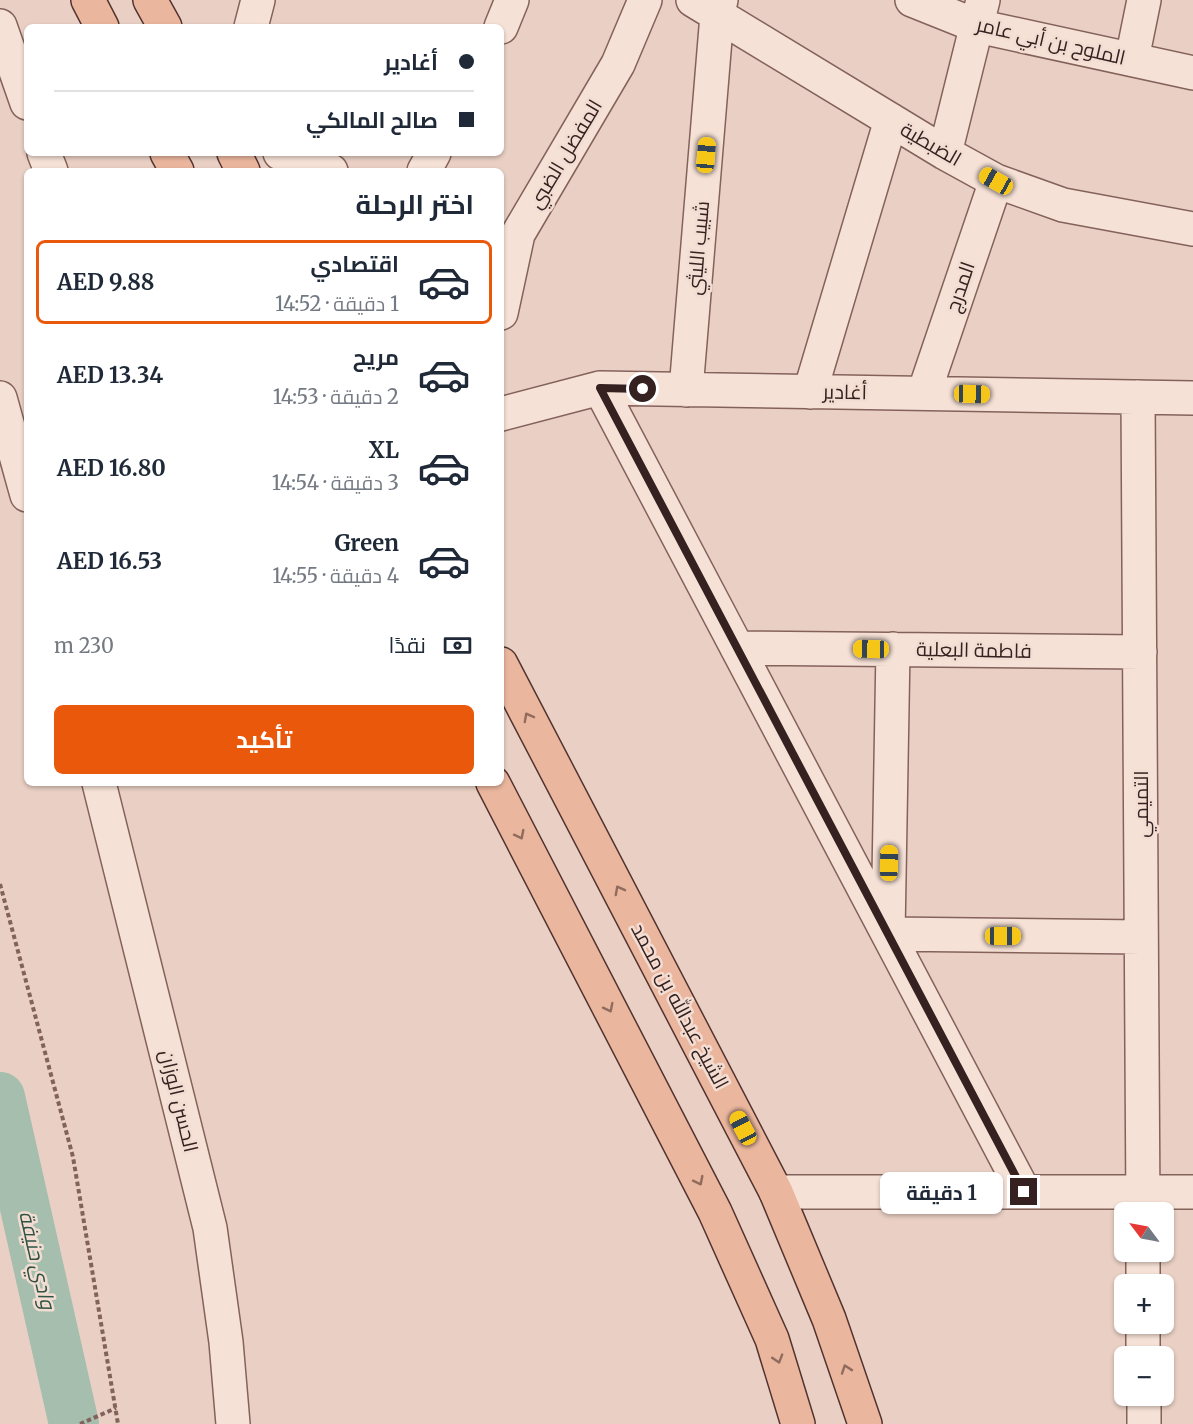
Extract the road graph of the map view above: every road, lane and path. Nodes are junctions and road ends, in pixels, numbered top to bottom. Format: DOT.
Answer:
graph roads {
  1 [pos="88,0"];
  2 [pos="150,0"];
  3 [pos="258,0"];
  4 [pos="512,0"];
  5 [pos="645,0"];
  6 [pos="912,0"];
  7 [pos="1144,0"];
  8 [pos="711,5"];
  9 [pos="980,13"];
  10 [pos="100,24"];
  11 [pos="163,24"];
  12 [pos="252,24"];
  13 [pos="502,24"];
  14 [pos="0,26"];
  15 [pos="1132,59"];
  16 [pos="1193,73"];
  17 [pos="24,94"];
  18 [pos="891,120"];
  19 [pos="945,153"];
  20 [pos="289,156"];
  21 [pos="323,168"];
  22 [pos="996,181"];
  23 [pos="1193,229"];
  24 [pos="504,299"];
  25 [pos="600,388"];
  26 [pos="686,390"];
  27 [pos="810,392"];
  28 [pos="924,393"];
  29 [pos="1138,397"];
  30 [pos="0,398"];
  31 [pos="1193,398"];
  32 [pos="504,413"];
  33 [pos="24,484"];
  34 [pos="737,648"];
  35 [pos="893,649"];
  36 [pos="1140,652"];
  37 [pos="504,670"];
  38 [pos="100,786"];
  39 [pos="495,786"];
  40 [pos="0,884"];
  41 [pos="888,934"];
  42 [pos="1141,937"];
  43 [pos="776,1191"];
  44 [pos="1024,1192"];
  45 [pos="1193,1192"];
  46 [pos="1142,1202"];
  47 [pos="1144,1406"];
  48 [pos="116,1408"];
  49 [pos="80,1424"];
  50 [pos="118,1424"];
  51 [pos="233,1424"];
  52 [pos="798,1424"];
  53 [pos="865,1424"];
  54 [pos="1144,1424"];
  1 -- 10 [label="main road"];
  2 -- 11 [label="main road"];
  3 -- 12 [label="street"];
  4 -- 13 [label="street"];
  5 -- 24 [label="street, المفضل الضبي"];
  6 -- 9 [label="street, الملوح بن أبي عامر"];
  7 -- 15 [label="street"];
  8 -- 18 [label="street, الضبطية"];
  8 -- 26 [label="street, شبيب الليثي"];
  9 -- 15 [label="street, الملوح بن أبي عامر"];
  9 -- 19 [label="street"];
  14 -- 17 [label="street"];
  15 -- 16 [label="street, الملوح بن أبي عامر"];
  18 -- 19 [label="street, الضبطية"];
  18 -- 27 [label="street"];
  19 -- 22 [label="street, الضبطية"];
  20 -- 21 [label="street"];
  22 -- 23 [label="street, الضبطية"];
  22 -- 28 [label="street, المدرج"];
  25 -- 26 [label="street, أغادير"];
  25 -- 32 [label="street, أغادير"];
  25 -- 34 [label="street"];
  26 -- 27 [label="street, أغادير"];
  27 -- 28 [label="street, أغادير"];
  28 -- 29 [label="street, أغادير"];
  29 -- 31 [label="street, أغادير"];
  29 -- 36 [label="street, التميمي"];
  30 -- 33 [label="street"];
  34 -- 35 [label="street, فاطمة البعلية"];
  34 -- 41 [label="street"];
  35 -- 36 [label="street, فاطمة البعلية"];
  35 -- 41 [label="street"];
  36 -- 42 [label="street, التميمي"];
  43 -- 37 [label="main road, الشيخ عبدالله بن محمد, one-way"];
  38 -- 51 [label="street, الحسن الوزان"];
  39 -- 52 [label="main road, one-way"];
  40 -- 48 [label="path"];
  41 -- 42 [label="street"];
  41 -- 44 [label="street"];
  42 -- 46 [label="street, التميمي"];
  43 -- 44 [label="street"];
  53 -- 43 [label="main road, الشيخ عبدالله بن محمد, one-way"];
  44 -- 46 [label="street"];
  45 -- 46 [label="street"];
  47 -- 54 [label="street"];
  48 -- 49 [label="path"];
  48 -- 50 [label="path"];
}
